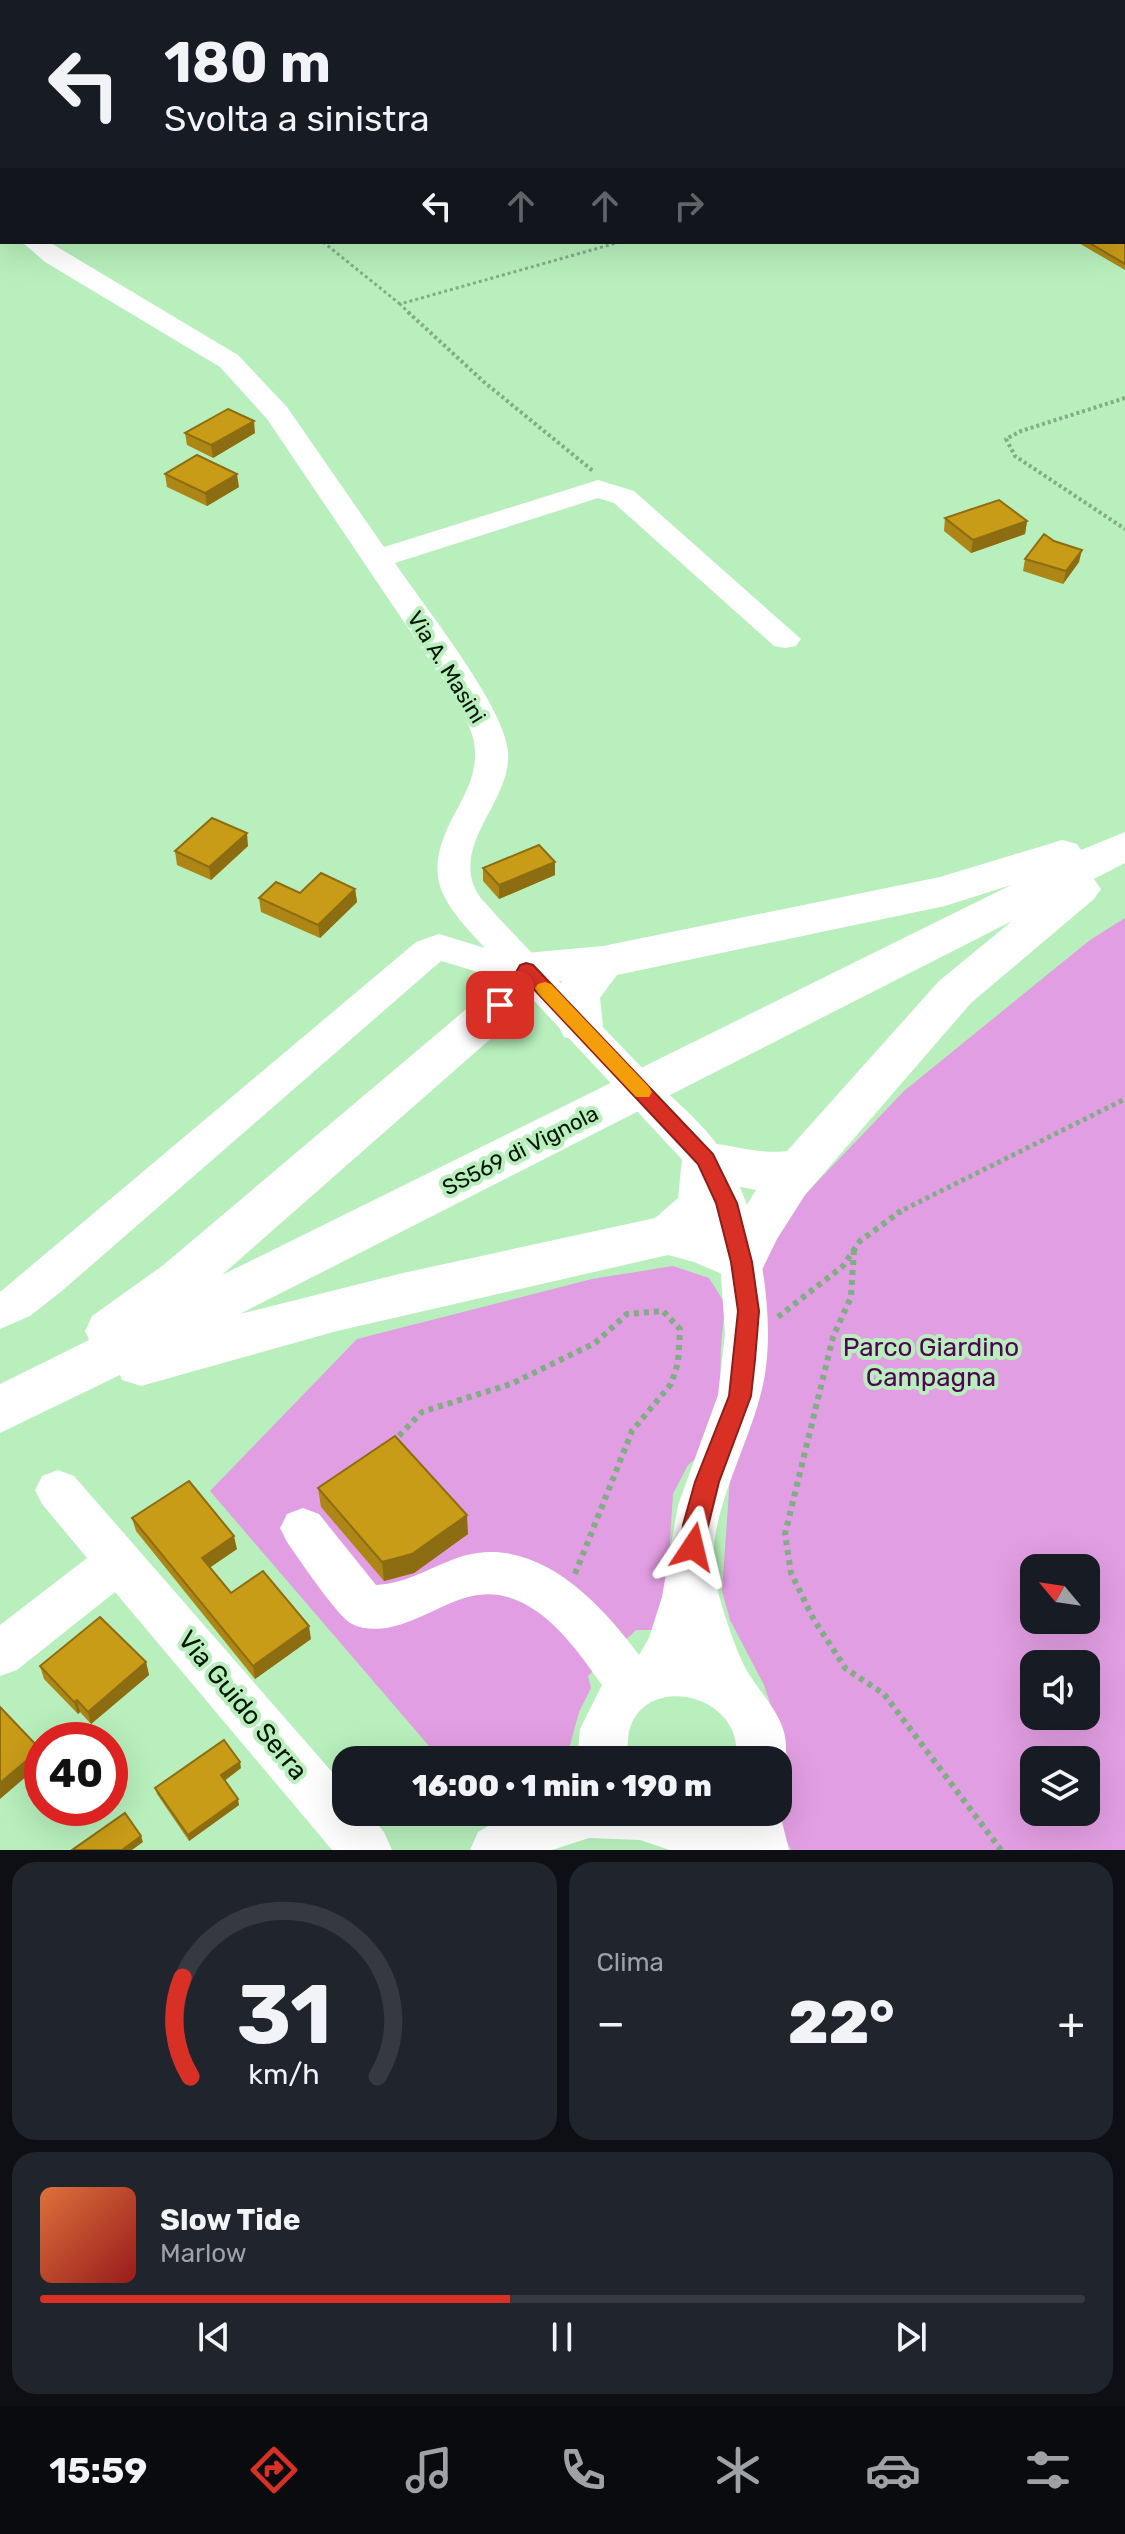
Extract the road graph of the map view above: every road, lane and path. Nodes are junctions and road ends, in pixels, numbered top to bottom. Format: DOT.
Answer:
graph roads {
  1 [pos="37,244"];
  2 [pos="325,244"];
  3 [pos="613,244"];
  4 [pos="400,304"];
  5 [pos="1125,398"];
  6 [pos="598,489"];
  7 [pos="1125,529"];
  8 [pos="377,559"];
  9 [pos="785,639"];
  10 [pos="1125,834"];
  11 [pos="1125,846"];
  12 [pos="1125,858"];
  13 [pos="603,962"];
  14 [pos="523,965"];
  15 [pos="486,1015"];
  16 [pos="580,1025"];
  17 [pos="1125,1099"];
  18 [pos="706,1159"];
  19 [pos="802,1166"];
  20 [pos="668,1235"];
  21 [pos="854,1250"];
  22 [pos="741,1262"];
  23 [pos="0,1312"];
  24 [pos="746,1335"];
  25 [pos="6,1407"];
  26 [pos="391,1444"];
  27 [pos="58,1490"];
  28 [pos="303,1528"];
  29 [pos="120,1560"];
  30 [pos="691,1570"];
  31 [pos="562,1604"];
  32 [pos="0,1654"];
  33 [pos="642,1682"];
  34 [pos="731,1691"];
  35 [pos="601,1746"];
  36 [pos="760,1746"];
  37 [pos="758,1826"];
  38 [pos="366,1850"];
  39 [pos="763,1850"];
  40 [pos="1001,1850"];
  1 -- 8 [label="street, Via A. Masini"];
  2 -- 4 [label="path"];
  3 -- 4 [label="path"];
  4 -- 6 [label="path"];
  5 -- 7 [label="path"];
  6 -- 8 [label="street"];
  6 -- 9 [label="street"];
  8 -- 14 [label="street, Via A. Masini"];
  10 -- 13 [label="highway"];
  11 -- 25 [label="highway, SS569 di Vignola"];
  12 -- 19 [label="highway"];
  13 -- 14 [label="highway"];
  13 -- 16 [label="highway"];
  14 -- 15 [label="highway"];
  14 -- 16 [label="street, Via A. Masini"];
  14 -- 23 [label="street"];
  15 -- 16 [label="highway"];
  15 -- 25 [label="highway"];
  16 -- 18 [label="street, Via A. Masini"];
  17 -- 21 [label="path"];
  18 -- 19 [label="highway"];
  18 -- 20 [label="highway"];
  18 -- 22 [label="street, Via A. Masini"];
  19 -- 22 [label="highway"];
  20 -- 22 [label="highway"];
  20 -- 25 [label="highway"];
  21 -- 24 [label="path"];
  21 -- 40 [label="path"];
  22 -- 24 [label="street, Via A. Masini"];
  24 -- 30 [label="street, Via A. Masini"];
  26 -- 31 [label="path"];
  27 -- 29 [label="street, Via Guido Serra"];
  28 -- 31 [label="street"];
  29 -- 32 [label="street"];
  29 -- 38 [label="street, Via Guido Serra"];
  30 -- 33 [label="street, Via A. Masini"];
  30 -- 34 [label="street, Via A. Masini"];
  31 -- 33 [label="street"];
  33 -- 34 [label="street, Via A. Masini"];
  33 -- 35 [label="street, Via A. Masini"];
  34 -- 36 [label="street, Via A. Masini"];
  37 -- 39 [label="street"];
}
